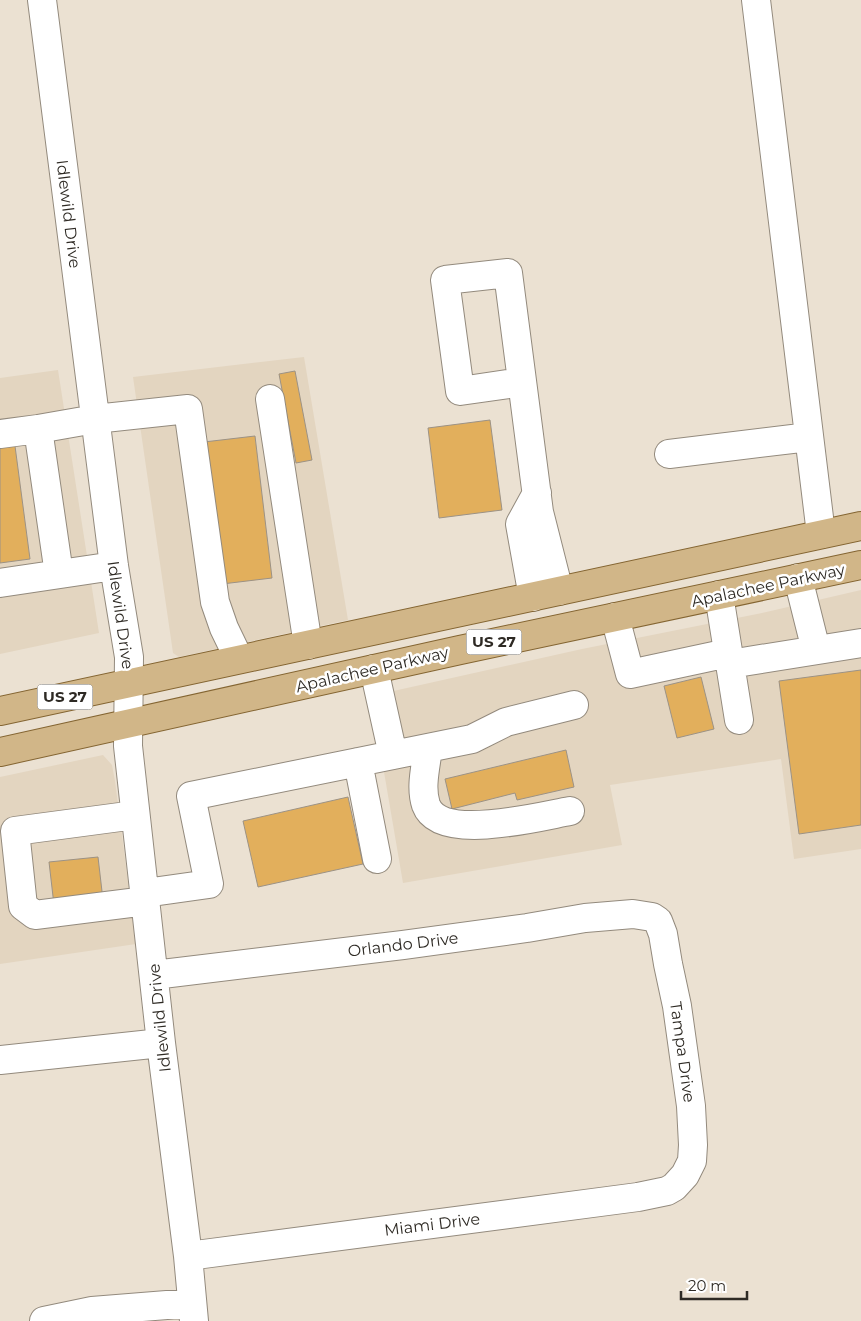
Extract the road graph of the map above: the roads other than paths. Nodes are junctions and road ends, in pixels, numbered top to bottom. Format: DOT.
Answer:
graph roads {
  1 [pos="42,0"];
  2 [pos="756,0"];
  3 [pos="522,382"];
  4 [pos="270,399"];
  5 [pos="94,419"];
  6 [pos="38,429"];
  7 [pos="0,434"];
  8 [pos="809,437"];
  9 [pos="669,454"];
  10 [pos="861,526"];
  11 [pos="821,534"];
  12 [pos="861,565"];
  13 [pos="114,566"];
  14 [pos="59,574"];
  15 [pos="798,578"];
  16 [pos="0,583"];
  17 [pos="546,594"];
  18 [pos="719,595"];
  19 [pos="615,617"];
  20 [pos="861,643"];
  21 [pos="308,644"];
  22 [pos="816,650"];
  23 [pos="729,658"];
  24 [pos="239,660"];
  25 [pos="374,669"];
  26 [pos="129,683"];
  27 [pos="574,705"];
  28 [pos="0,711"];
  29 [pos="739,720"];
  30 [pos="129,724"];
  31 [pos="428,748"];
  32 [pos="0,752"];
  33 [pos="393,755"];
  34 [pos="358,762"];
  35 [pos="570,811"];
  36 [pos="135,816"];
  37 [pos="377,859"];
  38 [pos="145,897"];
  39 [pos="652,917"];
  40 [pos="154,975"];
  41 [pos="161,1044"];
  42 [pos="0,1060"];
  43 [pos="674,1187"];
  44 [pos="188,1256"];
  45 [pos="193,1312"];
  46 [pos="44,1321"];
  1 -- 5 [label="street, Idlewild Drive"];
  2 -- 8 [label="street"];
  3 -- 3 [label="street"];
  3 -- 17 [label="street"];
  4 -- 21 [label="street"];
  5 -- 6 [label="street"];
  5 -- 13 [label="street, Idlewild Drive"];
  5 -- 24 [label="street"];
  6 -- 7 [label="street"];
  6 -- 14 [label="street"];
  8 -- 9 [label="street"];
  8 -- 11 [label="street"];
  10 -- 11 [label="main road, US 27"];
  11 -- 17 [label="main road, US 27"];
  12 -- 15 [label="main road, Apalachee Parkway / US 27"];
  13 -- 14 [label="street"];
  13 -- 26 [label="street, Idlewild Drive"];
  14 -- 16 [label="street"];
  15 -- 18 [label="main road, Apalachee Parkway / US 27"];
  15 -- 22 [label="street"];
  17 -- 21 [label="main road, US 27"];
  18 -- 19 [label="main road, Apalachee Parkway / US 27"];
  18 -- 23 [label="street"];
  19 -- 23 [label="street"];
  19 -- 25 [label="main road, Apalachee Parkway / US 27"];
  20 -- 22 [label="street"];
  21 -- 24 [label="main road, US 27"];
  22 -- 23 [label="street"];
  23 -- 29 [label="street"];
  24 -- 26 [label="main road, US 27"];
  25 -- 30 [label="main road, Apalachee Parkway / US 27"];
  25 -- 33 [label="street"];
  26 -- 28 [label="main road, US 27"];
  26 -- 30 [label="street, Idlewild Drive"];
  27 -- 31 [label="street"];
  30 -- 32 [label="main road, Apalachee Parkway / US 27"];
  30 -- 36 [label="street, Idlewild Drive"];
  31 -- 33 [label="street"];
  31 -- 35 [label="street"];
  33 -- 34 [label="street"];
  34 -- 37 [label="street"];
  34 -- 38 [label="street"];
  36 -- 38 [label="street, Idlewild Drive"];
  36 -- 38 [label="street"];
  38 -- 40 [label="street, Idlewild Drive"];
  39 -- 40 [label="street, Orlando Drive"];
  39 -- 43 [label="street, Tampa Drive"];
  40 -- 41 [label="street, Idlewild Drive"];
  41 -- 42 [label="street"];
  41 -- 44 [label="street, Idlewild Drive"];
  43 -- 44 [label="street, Miami Drive"];
  44 -- 45 [label="street, Idlewild Drive"];
  45 -- 46 [label="street"];
}
